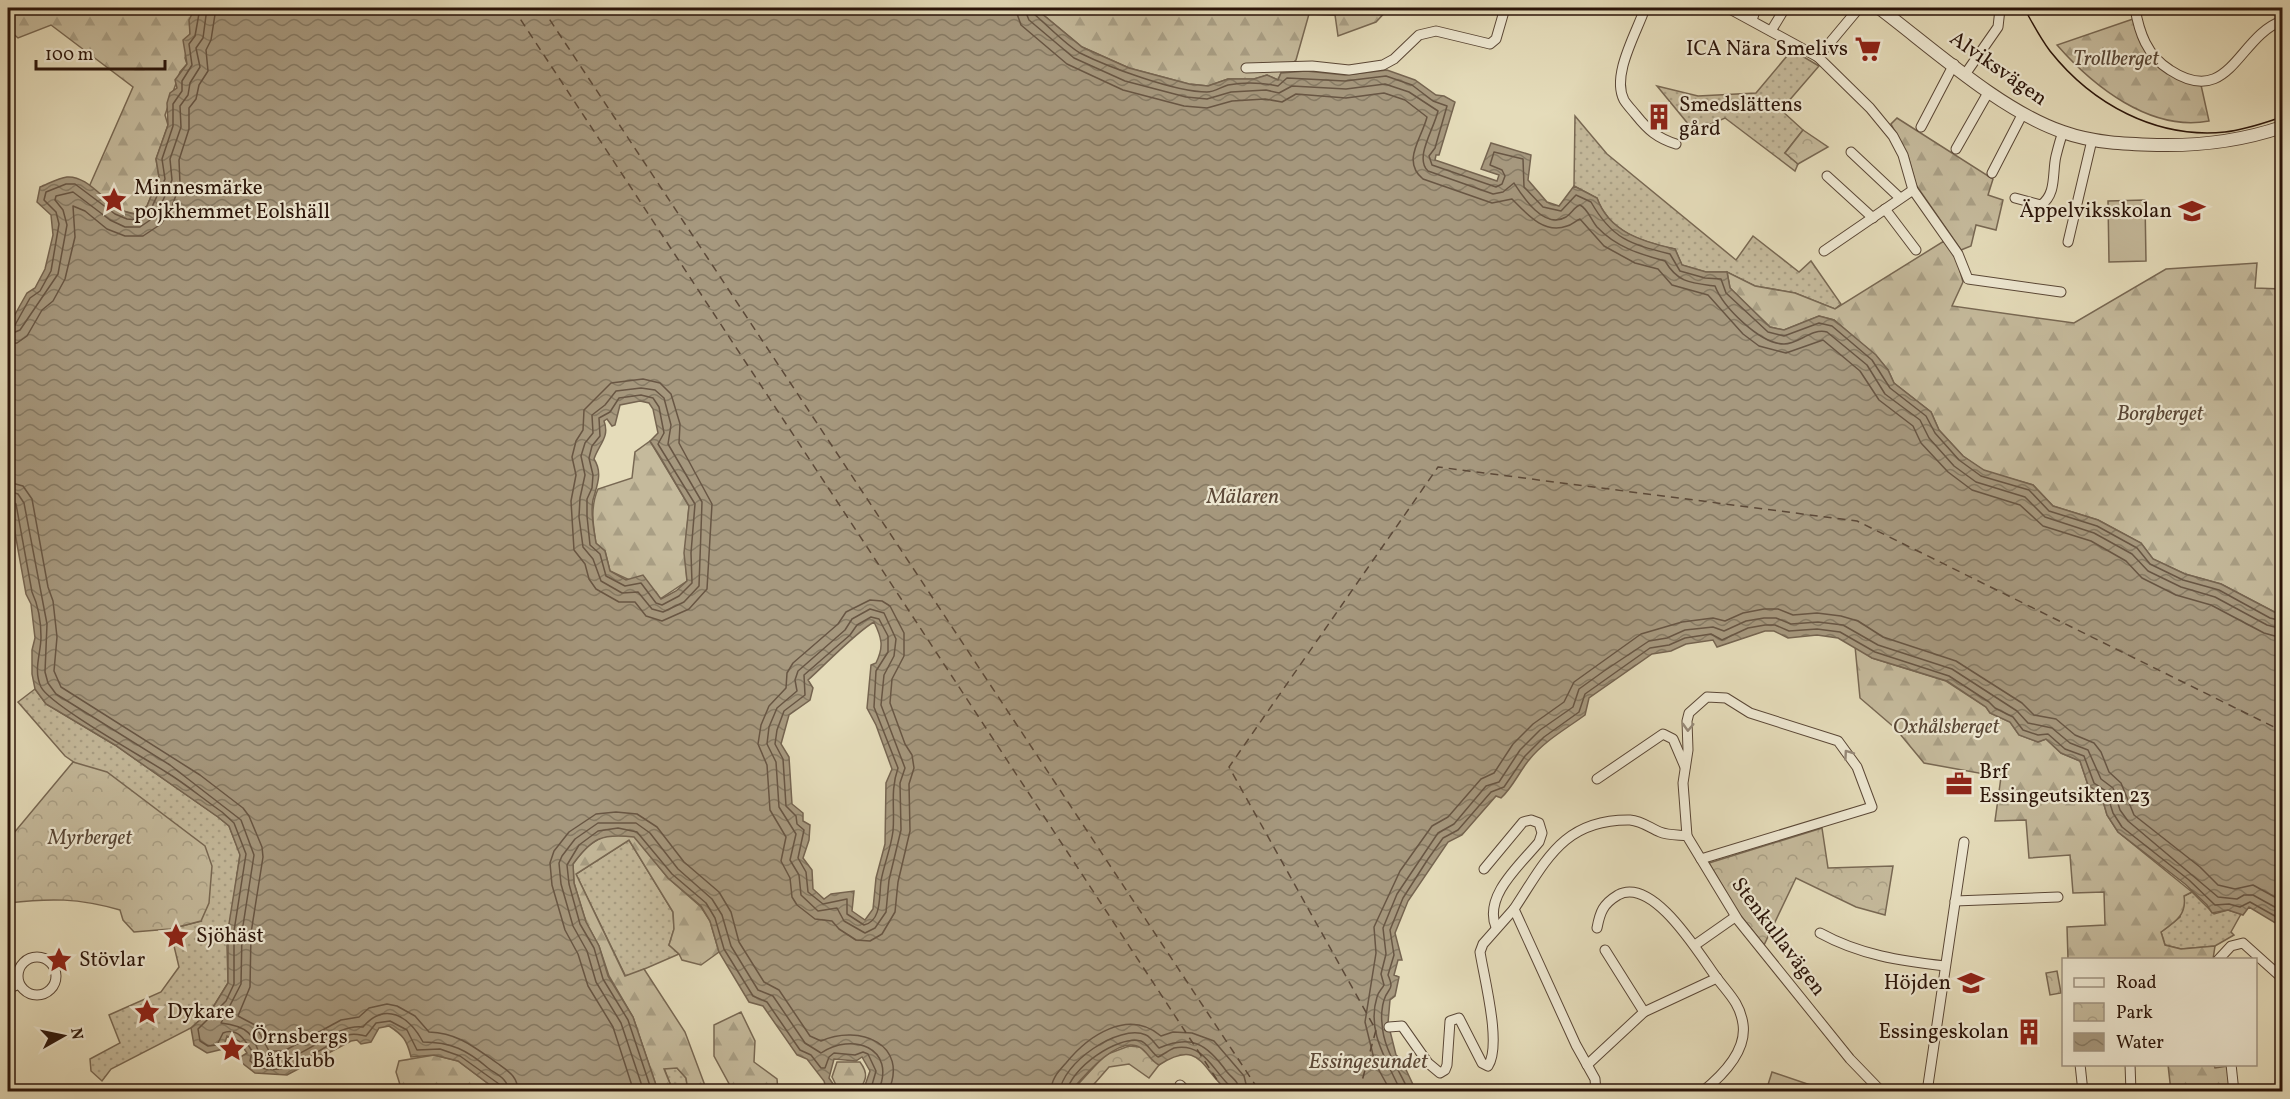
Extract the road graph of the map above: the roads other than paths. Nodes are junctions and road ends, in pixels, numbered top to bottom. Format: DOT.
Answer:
graph roads {
  1 [pos="1505,8"];
  2 [pos="1645,8"];
  3 [pos="1728,8"];
  4 [pos="1756,8"];
  5 [pos="1785,8"];
  6 [pos="1859,8"];
  7 [pos="1879,8"];
  8 [pos="2135,8"];
  9 [pos="2000,9"];
  10 [pos="1752,20"];
  11 [pos="2283,21"];
  12 [pos="1771,31"];
  13 [pos="1818,57"];
  14 [pos="1954,64"];
  15 [pos="1246,68"];
  16 [pos="1966,74"];
  17 [pos="1989,91"];
  18 [pos="2023,113"];
  19 [pos="2283,127"];
  20 [pos="1921,128"];
  21 [pos="2063,132"];
  22 [pos="2092,140"];
  23 [pos="1676,144"];
  24 [pos="1956,149"];
  25 [pos="1851,153"];
  26 [pos="1992,173"];
  27 [pos="1827,176"];
  28 [pos="1913,190"];
  29 [pos="1900,198"];
  30 [pos="2015,198"];
  31 [pos="1885,209"];
  32 [pos="1873,218"];
  33 [pos="2068,242"];
  34 [pos="1916,250"];
  35 [pos="1824,251"];
  36 [pos="2061,292"];
  37 [pos="1686,769"];
  38 [pos="1597,779"];
  39 [pos="1687,836"];
  40 [pos="1964,842"];
  41 [pos="1701,859"];
  42 [pos="1484,869"];
  43 [pos="2058,897"];
  44 [pos="1955,901"];
  45 [pos="1514,909"];
  46 [pos="1735,917"];
  47 [pos="1496,927"];
  48 [pos="1597,928"];
  49 [pos="1820,933"];
  50 [pos="1695,945"];
  51 [pos="1605,950"];
  52 [pos="2220,958"];
  53 [pos="1946,966"];
  54 [pos="1717,978"];
  55 [pos="2283,978"];
  56 [pos="19,984"];
  57 [pos="8,989"];
  58 [pos="1644,1011"];
  59 [pos="1389,1027"];
  60 [pos="1587,1065"];
  61 [pos="2080,1066"];
  62 [pos="2130,1066"];
  63 [pos="2232,1066"];
  64 [pos="1596,1092"];
  65 [pos="1702,1092"];
  66 [pos="1889,1092"];
  67 [pos="1927,1092"];
  68 [pos="2083,1092"];
  69 [pos="2131,1092"];
  70 [pos="2234,1092"];
  1 -- 15 [label="street"];
  2 -- 23 [label="street"];
  3 -- 10 [label="street"];
  4 -- 10 [label="street"];
  5 -- 12 [label="street"];
  6 -- 13 [label="street"];
  7 -- 14 [label="street, Alviksvägen"];
  8 -- 11 [label="street"];
  9 -- 16 [label="street"];
  10 -- 12 [label="street"];
  12 -- 13 [label="street"];
  13 -- 28 [label="street"];
  14 -- 16 [label="street, Alviksvägen"];
  14 -- 20 [label="street"];
  16 -- 17 [label="street, Alviksvägen"];
  17 -- 18 [label="street, Alviksvägen"];
  17 -- 24 [label="street"];
  18 -- 21 [label="street, Alviksvägen"];
  18 -- 26 [label="street"];
  19 -- 22 [label="street, Alviksvägen"];
  21 -- 22 [label="street, Alviksvägen"];
  21 -- 30 [label="street"];
  22 -- 33 [label="street"];
  25 -- 29 [label="street"];
  27 -- 32 [label="street"];
  28 -- 29 [label="street"];
  28 -- 36 [label="street"];
  29 -- 31 [label="street"];
  31 -- 32 [label="street"];
  31 -- 34 [label="street"];
  32 -- 35 [label="street"];
  37 -- 38 [label="street"];
  37 -- 39 [label="street"];
  41 -- 37 [label="street, one-way"];
  39 -- 41 [label="street, Stenkullavägen"];
  39 -- 45 [label="street"];
  40 -- 44 [label="street"];
  41 -- 46 [label="street, Stenkullavägen"];
  42 -- 47 [label="street"];
  43 -- 44 [label="street"];
  44 -- 53 [label="street"];
  45 -- 47 [label="street"];
  45 -- 60 [label="street"];
  46 -- 50 [label="street"];
  46 -- 66 [label="street, Stenkullavägen"];
  47 -- 59 [label="street"];
  48 -- 50 [label="street"];
  49 -- 53 [label="street"];
  50 -- 54 [label="street"];
  51 -- 58 [label="street"];
  52 -- 55 [label="street"];
  53 -- 67 [label="street"];
  54 -- 58 [label="street"];
  54 -- 65 [label="street"];
  56 -- 56 [label="street"];
  56 -- 57 [label="street"];
  58 -- 60 [label="street"];
  60 -- 64 [label="street"];
  61 -- 68 [label="street"];
  62 -- 69 [label="street"];
  63 -- 70 [label="street"];
}
